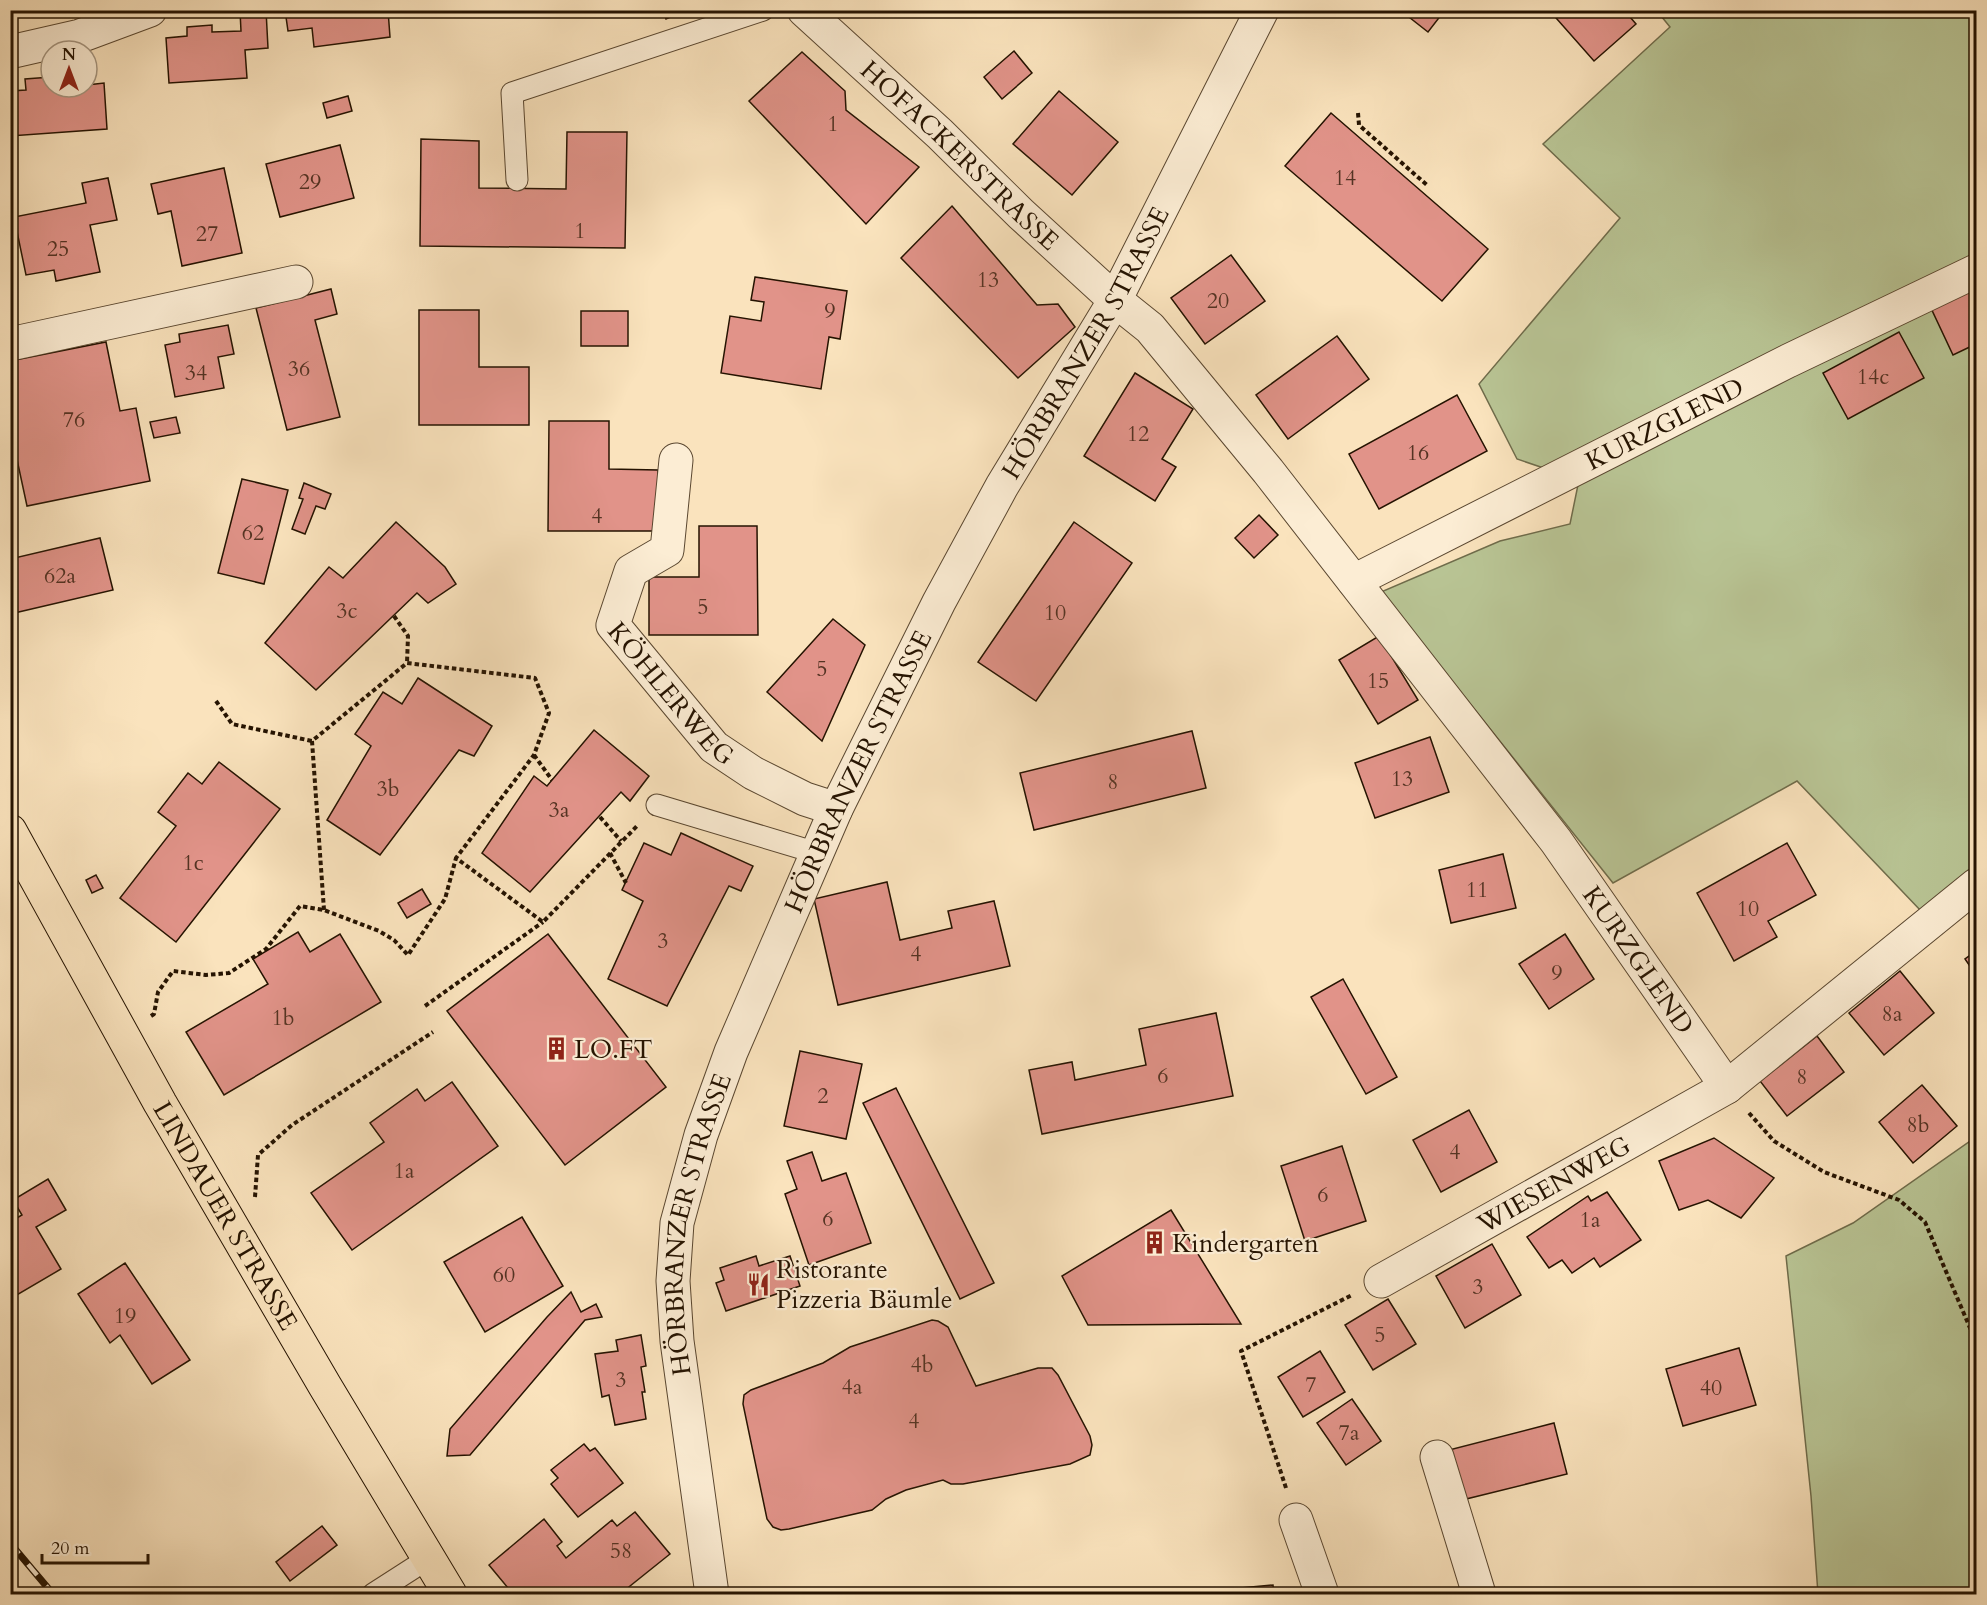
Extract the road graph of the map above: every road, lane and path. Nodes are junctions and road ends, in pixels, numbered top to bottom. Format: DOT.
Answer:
graph roads {
  1 [pos="150,10"];
  2 [pos="763,10"];
  3 [pos="804,10"];
  4 [pos="1262,10"];
  5 [pos="10,52"];
  6 [pos="1358,113"];
  7 [pos="517,180"];
  8 [pos="1428,186"];
  9 [pos="1977,271"];
  10 [pos="296,282"];
  11 [pos="1115,300"];
  12 [pos="10,344"];
  13 [pos="676,460"];
  14 [pos="1354,581"];
  15 [pos="394,616"];
  16 [pos="407,663"];
  17 [pos="216,701"];
  18 [pos="312,741"];
  19 [pos="534,755"];
  20 [pos="552,780"];
  21 [pos="657,805"];
  22 [pos="836,809"];
  23 [pos="600,817"];
  24 [pos="10,831"];
  25 [pos="621,842"];
  26 [pos="610,853"];
  27 [pos="817,853"];
  28 [pos="456,858"];
  29 [pos="626,883"];
  30 [pos="1977,885"];
  31 [pos="324,910"];
  32 [pos="543,922"];
  33 [pos="425,1006"];
  34 [pos="433,1032"];
  35 [pos="123,1034"];
  36 [pos="1727,1087"];
  37 [pos="225,1214"];
  38 [pos="1381,1281"];
  39 [pos="1977,1342"];
  40 [pos="1437,1457"];
  41 [pos="1296,1520"];
  42 [pos="429,1558"];
  43 [pos="373,1594"];
  44 [pos="450,1594"];
  45 [pos="712,1594"];
  46 [pos="1322,1594"];
  47 [pos="1479,1594"];
  1 -- 5 [label="street"];
  2 -- 7 [label="lane"];
  3 -- 11 [label="street, HOFACKERSTRASSE"];
  4 -- 11 [label="street, HÖRBRANZER STRASSE"];
  6 -- 8 [label="path"];
  9 -- 14 [label="street, KURZGLEND"];
  10 -- 12 [label="street"];
  11 -- 14 [label="street, KURZGLEND"];
  11 -- 22 [label="street, HÖRBRANZER STRASSE"];
  13 -- 22 [label="street, KÖHLERWEG"];
  14 -- 36 [label="street, KURZGLEND"];
  15 -- 16 [label="path"];
  16 -- 18 [label="path"];
  16 -- 19 [label="path"];
  17 -- 18 [label="path"];
  18 -- 31 [label="path"];
  19 -- 20 [label="path"];
  19 -- 28 [label="path"];
  21 -- 25 [label="path"];
  21 -- 27 [label="lane"];
  22 -- 27 [label="street, HÖRBRANZER STRASSE"];
  23 -- 25 [label="path"];
  24 -- 35 [label="main road, LINDAUER STRASSE"];
  25 -- 26 [label="path"];
  26 -- 29 [label="path"];
  26 -- 32 [label="path"];
  27 -- 45 [label="street, HÖRBRANZER STRASSE"];
  28 -- 31 [label="path"];
  28 -- 32 [label="path"];
  30 -- 36 [label="street"];
  31 -- 35 [label="path"];
  32 -- 33 [label="path"];
  34 -- 37 [label="path"];
  35 -- 37 [label="main road, LINDAUER STRASSE"];
  36 -- 38 [label="street, WIESENWEG"];
  36 -- 39 [label="path"];
  37 -- 42 [label="main road, LINDAUER STRASSE"];
  38 -- 41 [label="path"];
  40 -- 47 [label="street"];
  41 -- 46 [label="street"];
  42 -- 43 [label="lane"];
  42 -- 44 [label="main road, LINDAUER STRASSE"];
}
